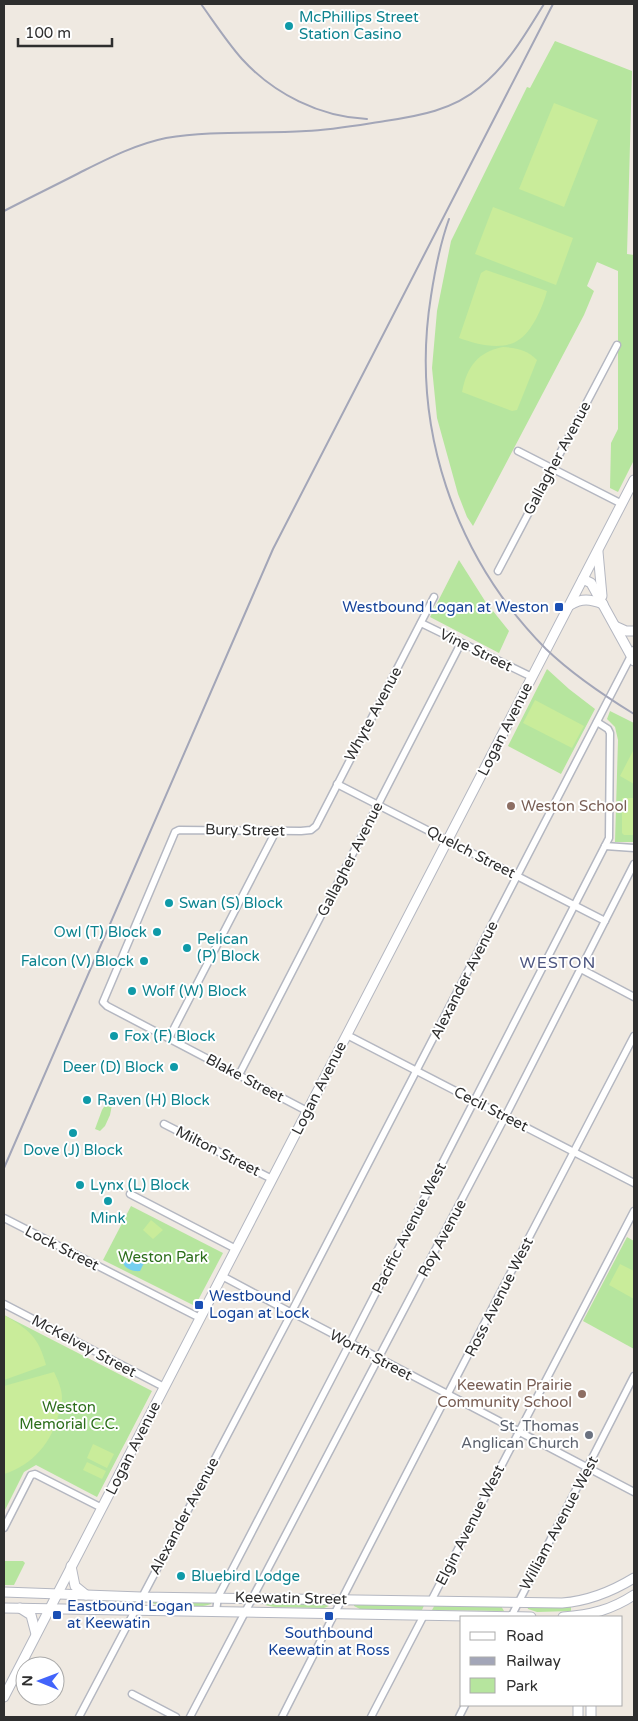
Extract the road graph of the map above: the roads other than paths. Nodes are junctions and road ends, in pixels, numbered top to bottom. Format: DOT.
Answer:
graph roads {
  1 [pos="617,346"];
  2 [pos="518,451"];
  3 [pos="551,468"];
  4 [pos="634,480"];
  5 [pos="632,490"];
  6 [pos="622,504"];
  7 [pos="598,550"];
  8 [pos="498,571"];
  9 [pos="583,579"];
  10 [pos="434,597"];
  11 [pos="570,604"];
  12 [pos="603,604"];
  13 [pos="421,623"];
  14 [pos="614,626"];
  15 [pos="634,632"];
  16 [pos="461,643"];
  17 [pos="633,656"];
  18 [pos="532,677"];
  19 [pos="597,722"];
  20 [pos="337,784"];
  21 [pos="378,805"];
  22 [pos="311,830"];
  23 [pos="276,831"];
  24 [pos="448,840"];
  25 [pos="605,846"];
  26 [pos="634,848"];
  27 [pos="634,864"];
  28 [pos="518,876"];
  29 [pos="575,905"];
  30 [pos="605,921"];
  31 [pos="581,969"];
  32 [pos="634,996"];
  33 [pos="104,1002"];
  34 [pos="347,1035"];
  35 [pos="634,1036"];
  36 [pos="169,1038"];
  37 [pos="417,1071"];
  38 [pos="239,1076"];
  39 [pos="474,1100"];
  40 [pos="308,1111"];
  41 [pos="505,1117"];
  42 [pos="164,1124"];
  43 [pos="574,1152"];
  44 [pos="272,1179"];
  45 [pos="634,1183"];
  46 [pos="130,1194"];
  47 [pos="634,1211"];
  48 [pos="4,1218"];
  49 [pos="236,1250"];
  50 [pos="222,1276"];
  51 [pos="4,1304"];
  52 [pos="291,1313"];
  53 [pos="200,1318"];
  54 [pos="350,1343"];
  55 [pos="379,1359"];
  56 [pos="634,1376"];
  57 [pos="164,1387"];
  58 [pos="449,1395"];
  59 [pos="518,1432"];
  60 [pos="588,1468"];
  61 [pos="634,1492"];
  62 [pos="102,1508"];
  63 [pos="4,1528"];
  64 [pos="72,1566"];
  65 [pos="634,1578"];
  66 [pos="4,1592"];
  67 [pos="57,1594"];
  68 [pos="86,1595"];
  69 [pos="634,1595"];
  70 [pos="141,1597"];
  71 [pos="218,1597"];
  72 [pos="252,1598"];
  73 [pos="342,1599"];
  74 [pos="431,1600"];
  75 [pos="582,1601"];
  76 [pos="518,1602"];
  77 [pos="620,1603"];
  78 [pos="4,1608"];
  79 [pos="20,1608"];
  80 [pos="49,1608"];
  81 [pos="135,1610"];
  82 [pos="216,1611"];
  83 [pos="245,1611"];
  84 [pos="334,1613"];
  85 [pos="424,1616"];
  86 [pos="460,1616"];
  87 [pos="511,1616"];
  88 [pos="579,1616"];
  89 [pos="589,1616"];
  90 [pos="606,1616"];
  91 [pos="36,1634"];
  92 [pos="132,1694"];
  93 [pos="4,1697"];
  94 [pos="464,1706"];
  95 [pos="79,1717"];
  96 [pos="176,1717"];
  97 [pos="190,1717"];
  98 [pos="282,1717"];
  99 [pos="371,1717"];
  100 [pos="458,1717"];
  1 -- 3 [label="street, Gallagher Avenue"];
  2 -- 3 [label="street"];
  3 -- 6 [label="street"];
  3 -- 8 [label="street, Gallagher Avenue"];
  4 -- 5 [label="main road, Logan Avenue"];
  5 -- 6 [label="main road, Logan Avenue"];
  6 -- 7 [label="main road, Logan Avenue"];
  7 -- 9 [label="main road, Logan Avenue"];
  7 -- 12 [label="main road"];
  9 -- 11 [label="main road, Logan Avenue"];
  9 -- 12 [label="main road"];
  10 -- 13 [label="street, Whyte Avenue"];
  11 -- 12 [label="main road"];
  11 -- 18 [label="main road, Logan Avenue"];
  12 -- 14 [label="main road"];
  13 -- 16 [label="street, Vine Street"];
  13 -- 20 [label="street, Whyte Avenue"];
  14 -- 15 [label="main road"];
  14 -- 17 [label="main road"];
  16 -- 18 [label="street, Vine Street"];
  16 -- 21 [label="street, Gallagher Avenue"];
  17 -- 19 [label="street, Alexander Avenue"];
  18 -- 24 [label="main road, Logan Avenue"];
  19 -- 25 [label="street, Pacific Avenue West"];
  19 -- 28 [label="street, Alexander Avenue"];
  20 -- 21 [label="street, Quelch Street"];
  20 -- 22 [label="street, Whyte Avenue"];
  21 -- 24 [label="street, Quelch Street"];
  21 -- 38 [label="street, Gallagher Avenue"];
  22 -- 23 [label="street, Bury Street"];
  23 -- 33 [label="street, Bury Street"];
  23 -- 36 [label="street"];
  24 -- 28 [label="street, Quelch Street"];
  24 -- 34 [label="main road, Logan Avenue"];
  25 -- 26 [label="street"];
  25 -- 29 [label="street, Pacific Avenue West"];
  27 -- 30 [label="street, Roy Avenue"];
  28 -- 29 [label="street, Quelch Street"];
  28 -- 37 [label="street, Alexander Avenue"];
  29 -- 30 [label="street, Quelch Street"];
  29 -- 39 [label="street, Pacific Avenue West"];
  30 -- 31 [label="street, Roy Avenue"];
  31 -- 32 [label="street"];
  31 -- 41 [label="street, Roy Avenue"];
  33 -- 36 [label="street, Blake Street"];
  34 -- 37 [label="street, Cecil Street"];
  34 -- 40 [label="main road, Logan Avenue"];
  35 -- 43 [label="street, Ross Avenue West"];
  36 -- 38 [label="street, Blake Street"];
  37 -- 39 [label="street, Cecil Street"];
  37 -- 52 [label="street, Alexander Avenue"];
  38 -- 40 [label="street, Blake Street"];
  39 -- 41 [label="street, Cecil Street"];
  39 -- 54 [label="street, Pacific Avenue West"];
  40 -- 44 [label="main road, Logan Avenue"];
  41 -- 43 [label="street, Cecil Street"];
  41 -- 55 [label="street, Roy Avenue"];
  42 -- 44 [label="street, Milton Street"];
  43 -- 45 [label="street, Cecil Street"];
  43 -- 58 [label="street, Ross Avenue West"];
  44 -- 49 [label="main road, Logan Avenue"];
  46 -- 49 [label="street"];
  47 -- 59 [label="street, Elgin Avenue West"];
  48 -- 53 [label="street, Lock Street"];
  49 -- 50 [label="main road, Logan Avenue"];
  50 -- 52 [label="street, Worth Street"];
  50 -- 53 [label="main road, Logan Avenue"];
  51 -- 57 [label="street, McKelvey Street"];
  52 -- 54 [label="street, Worth Street"];
  52 -- 70 [label="street, Alexander Avenue"];
  53 -- 57 [label="main road, Logan Avenue"];
  54 -- 55 [label="street, Worth Street"];
  54 -- 71 [label="street, Pacific Avenue West"];
  55 -- 58 [label="street, Worth Street"];
  55 -- 72 [label="street, Roy Avenue"];
  56 -- 60 [label="street, William Avenue West"];
  57 -- 62 [label="main road, Logan Avenue"];
  58 -- 59 [label="street, Worth Street"];
  58 -- 73 [label="street, Ross Avenue West"];
  59 -- 60 [label="street, Worth Street"];
  59 -- 74 [label="street, Elgin Avenue West"];
  60 -- 61 [label="street, Worth Street"];
  60 -- 76 [label="street, William Avenue West"];
  62 -- 63 [label="street"];
  62 -- 64 [label="main road, Logan Avenue"];
  64 -- 67 [label="main road, Logan Avenue"];
  64 -- 68 [label="main road"];
  65 -- 75 [label="main road, Keewatin Street"];
  66 -- 67 [label="main road, Keewatin Street"];
  67 -- 68 [label="main road, Keewatin Street"];
  67 -- 80 [label="main road, Logan Avenue"];
  68 -- 70 [label="main road, Keewatin Street"];
  69 -- 77 [label="main road"];
  70 -- 71 [label="main road, Keewatin Street"];
  70 -- 81 [label="street, Alexander Avenue"];
  71 -- 72 [label="main road, Keewatin Street"];
  71 -- 82 [label="street, Pacific Avenue West"];
  72 -- 73 [label="main road, Keewatin Street"];
  72 -- 83 [label="street, Roy Avenue"];
  73 -- 74 [label="main road, Keewatin Street"];
  73 -- 84 [label="street, Ross Avenue West"];
  74 -- 76 [label="main road, Keewatin Street"];
  75 -- 76 [label="main road, Keewatin Street"];
  75 -- 88 [label="main road"];
  75 -- 89 [label="main road"];
  76 -- 87 [label="street, William Avenue West"];
  77 -- 89 [label="main road"];
  77 -- 90 [label="main road"];
  78 -- 79 [label="main road, Keewatin Street"];
  79 -- 80 [label="main road, Keewatin Street"];
  79 -- 91 [label="main road"];
  80 -- 81 [label="main road, Keewatin Street"];
  80 -- 91 [label="main road, Logan Avenue"];
  81 -- 82 [label="main road, Keewatin Street"];
  81 -- 95 [label="street, Alexander Avenue"];
  82 -- 83 [label="main road, Keewatin Street"];
  83 -- 84 [label="main road, Keewatin Street"];
  83 -- 97 [label="street"];
  84 -- 85 [label="main road, Keewatin Street"];
  84 -- 98 [label="street, Ross Avenue West"];
  85 -- 86 [label="main road, Keewatin Street"];
  85 -- 99 [label="street"];
  91 -- 93 [label="main road, Logan Avenue"];
  92 -- 96 [label="street"];
  94 -- 100 [label="street"];
}
